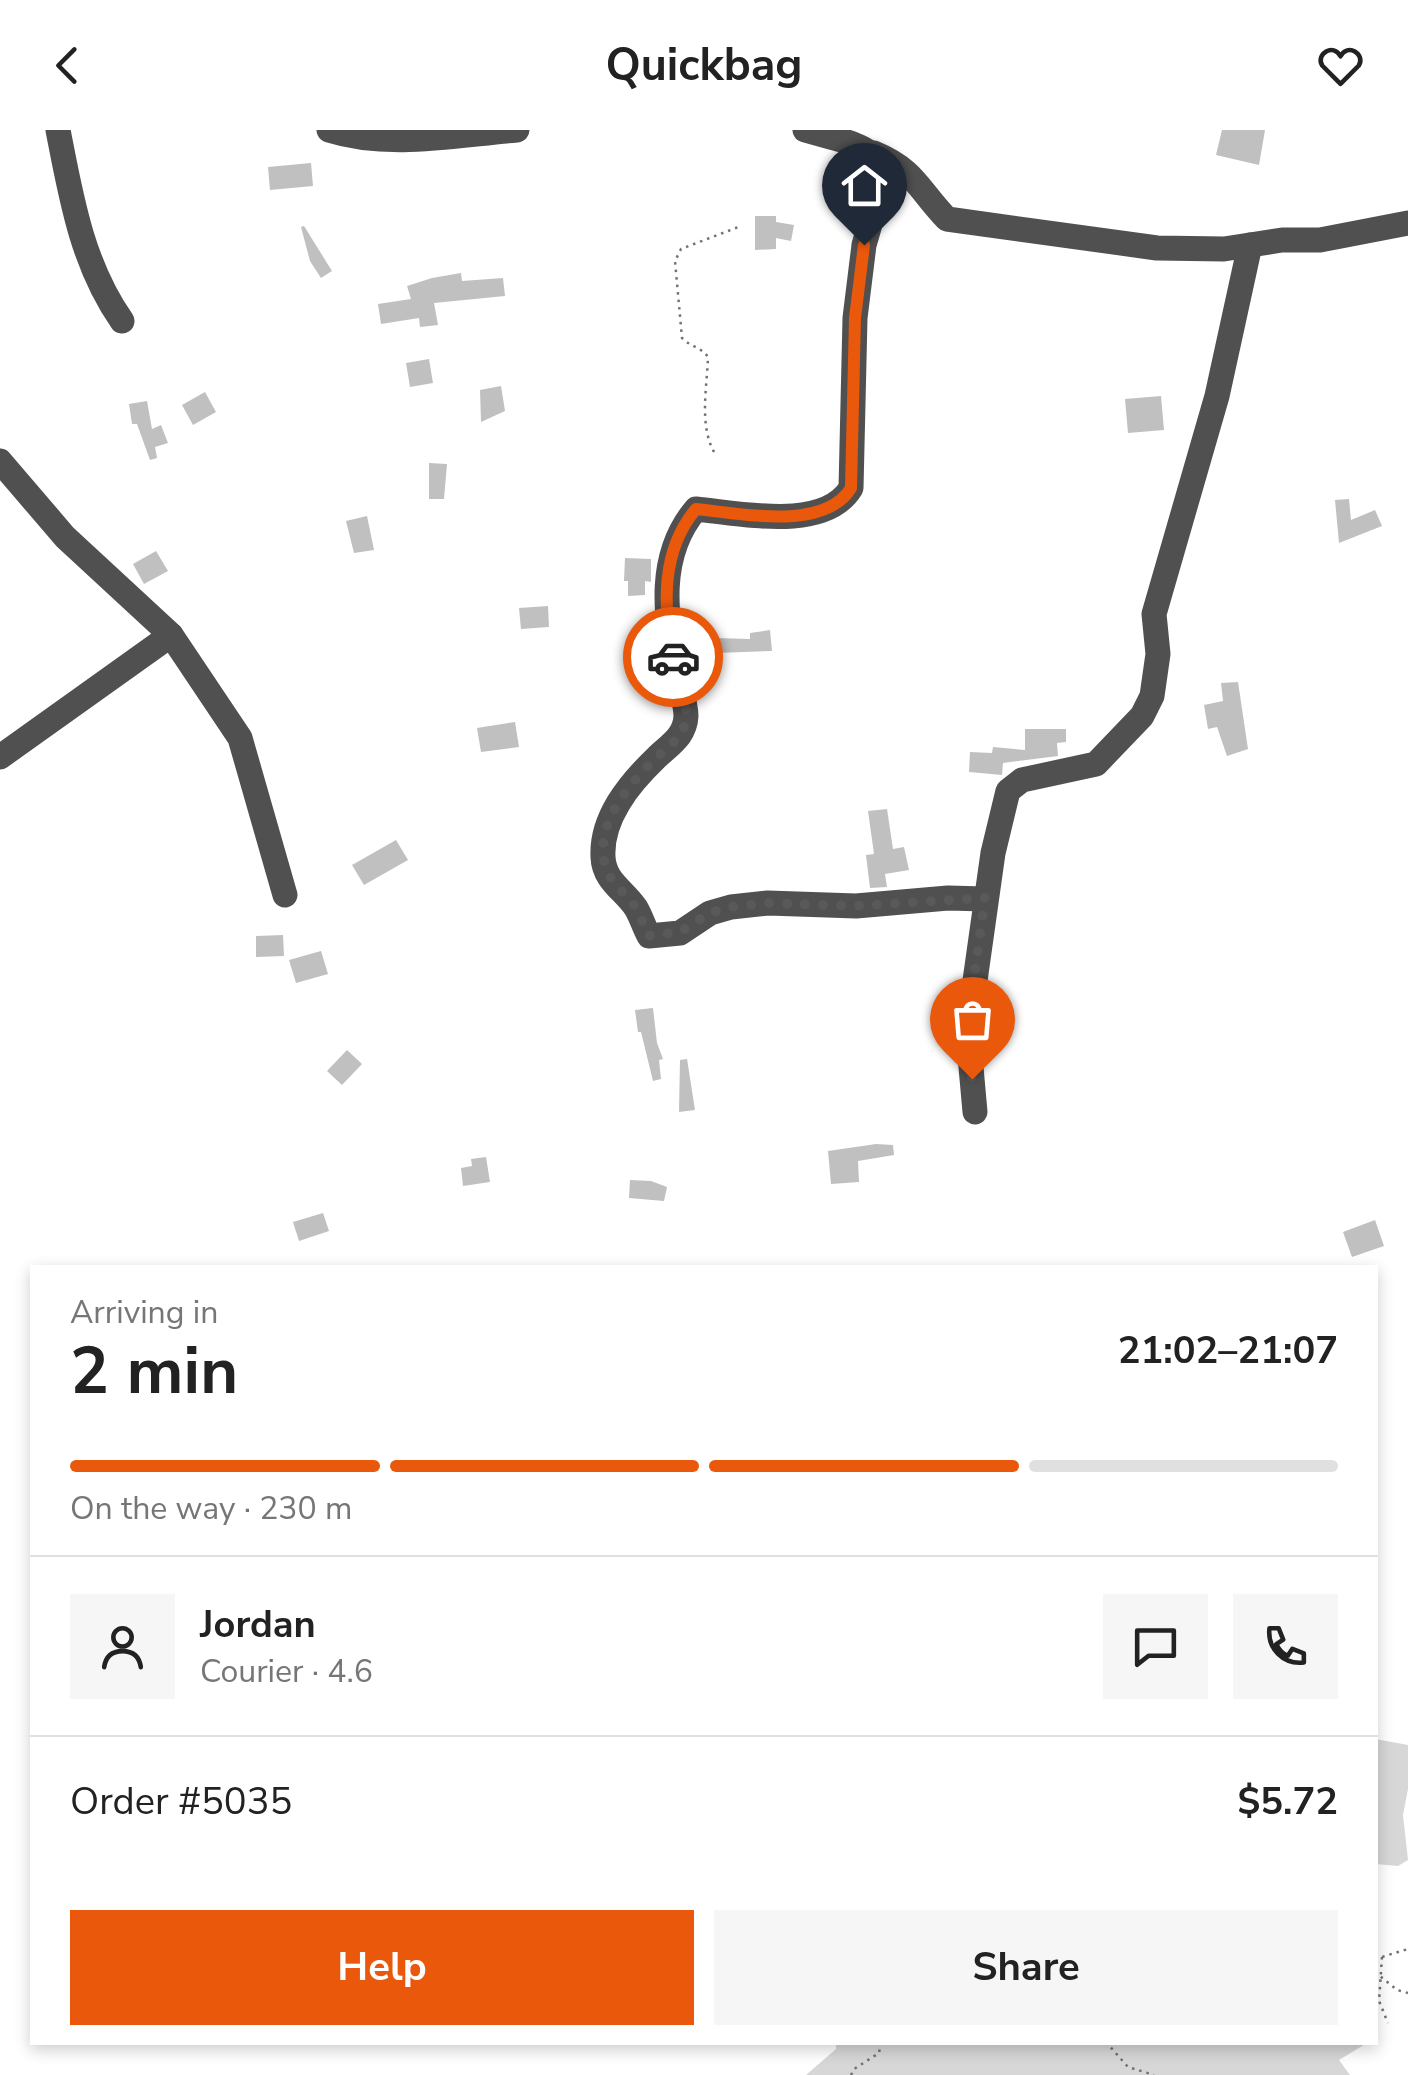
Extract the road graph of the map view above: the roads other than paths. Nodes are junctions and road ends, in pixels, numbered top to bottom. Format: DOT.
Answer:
graph roads {
  1 [pos="58,130"];
  2 [pos="329,130"];
  3 [pos="517,130"];
  4 [pos="805,130"];
  5 [pos="874,152"];
  6 [pos="1408,222"];
  7 [pos="1250,245"];
  8 [pos="122,321"];
  9 [pos="0,462"];
  10 [pos="171,635"];
  11 [pos="0,757"];
  12 [pos="284,894"];
  13 [pos="985,898"];
  14 [pos="975,1112"];
  1 -- 8 [label="street"];
  2 -- 3 [label="street"];
  4 -- 5 [label="street"];
  5 -- 7 [label="street"];
  5 -- 13 [label="street"];
  6 -- 7 [label="street"];
  7 -- 13 [label="street"];
  9 -- 10 [label="street"];
  10 -- 11 [label="street"];
  10 -- 12 [label="street"];
  13 -- 14 [label="street"];
}
